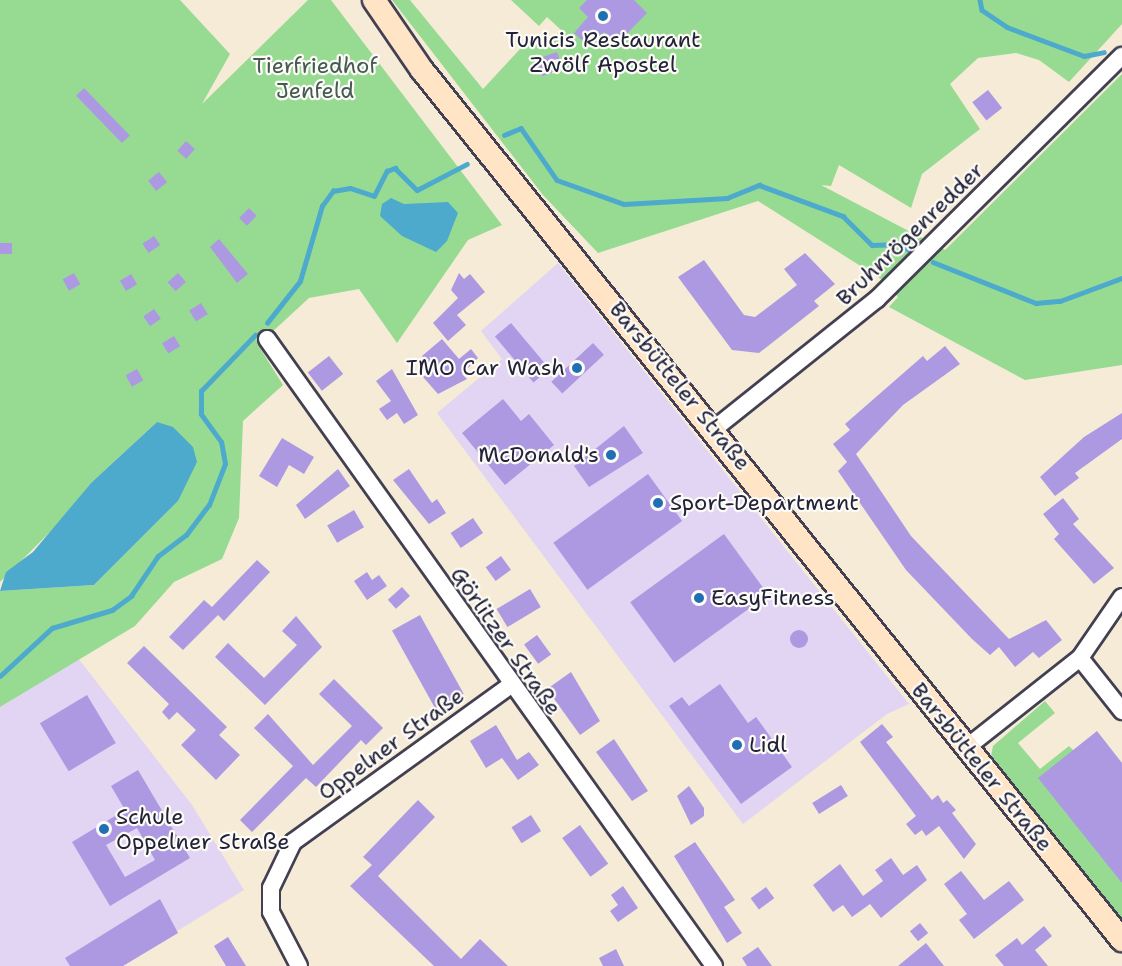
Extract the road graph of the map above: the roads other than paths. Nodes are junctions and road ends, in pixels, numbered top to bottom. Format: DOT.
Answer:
graph roads {
  1 [pos="374,0"];
  2 [pos="1122,56"];
  3 [pos="267,339"];
  4 [pos="714,429"];
  5 [pos="1122,597"];
  6 [pos="1080,658"];
  7 [pos="509,686"];
  8 [pos="1122,711"];
  9 [pos="966,748"];
  10 [pos="1122,940"];
  11 [pos="299,966"];
  12 [pos="714,966"];
  1 -- 4 [label="main road, Barsbütteler Straße"];
  2 -- 4 [label="street, Bruhnrögenredder"];
  3 -- 7 [label="street, Görlitzer Straße"];
  4 -- 9 [label="main road, Barsbütteler Straße"];
  5 -- 6 [label="street"];
  6 -- 8 [label="street"];
  6 -- 9 [label="street"];
  7 -- 11 [label="street, Oppelner Straße"];
  7 -- 12 [label="street, Görlitzer Straße"];
  9 -- 10 [label="main road, Barsbütteler Straße"];
}
